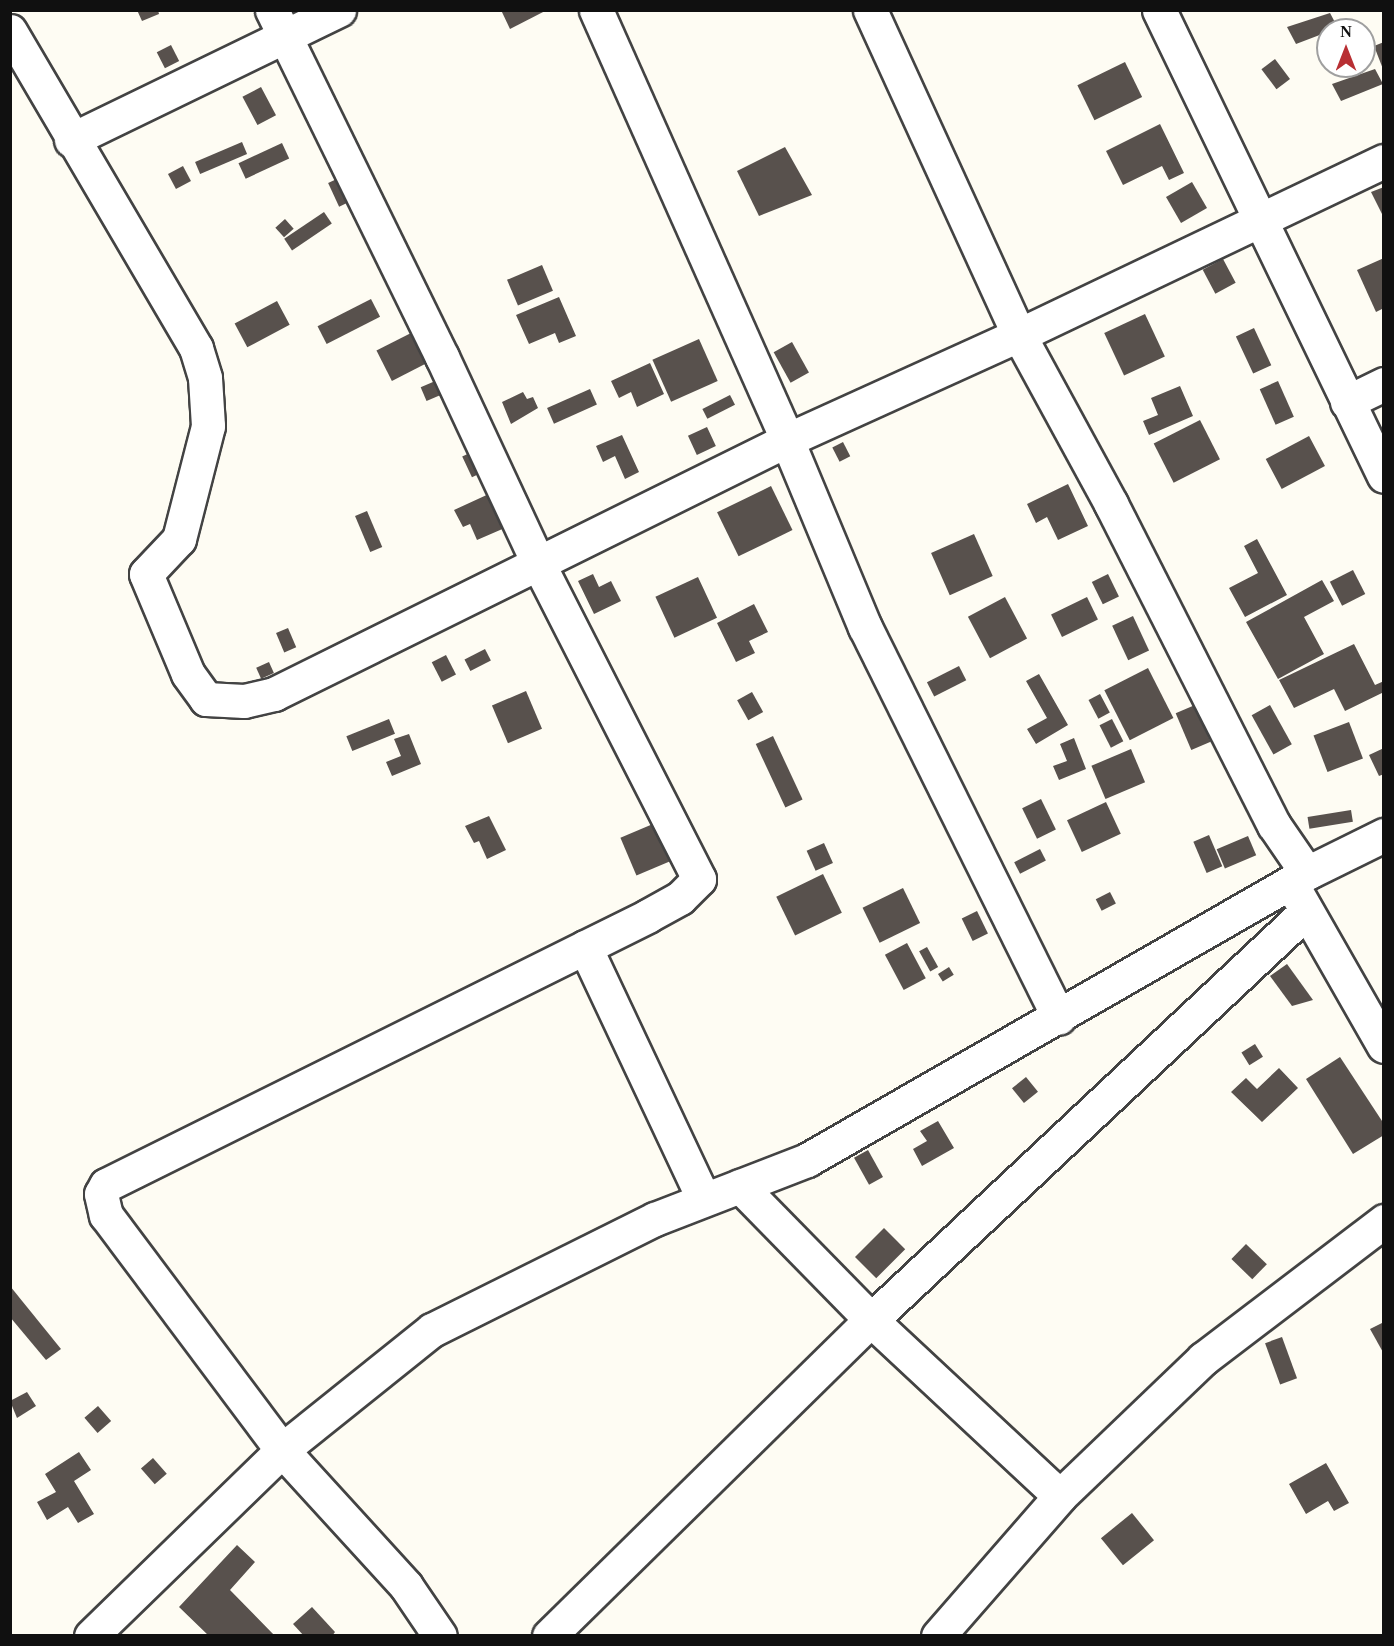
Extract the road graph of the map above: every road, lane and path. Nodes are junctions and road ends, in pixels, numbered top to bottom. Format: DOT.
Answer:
graph roads {
  1 [pos="339,10"];
  2 [pos="596,10"];
  3 [pos="870,10"];
  4 [pos="1159,10"];
  5 [pos="279,23"];
  6 [pos="10,31"];
  7 [pos="71,140"];
  8 [pos="1383,161"];
  9 [pos="1260,221"];
  10 [pos="1019,335"];
  11 [pos="1383,384"];
  12 [pos="1347,402"];
  13 [pos="787,440"];
  14 [pos="1383,476"];
  15 [pos="537,561"];
  16 [pos="1383,835"];
  17 [pos="1299,878"];
  18 [pos="1306,912"];
  19 [pos="585,947"];
  20 [pos="1059,1017"];
  21 [pos="1383,1046"];
  22 [pos="740,1186"];
  23 [pos="704,1198"];
  24 [pos="1383,1221"];
  25 [pos="871,1320"];
  26 [pos="282,1450"];
  27 [pos="1060,1496"];
  28 [pos="91,1635"];
  29 [pos="440,1635"];
  30 [pos="549,1635"];
  31 [pos="938,1635"];
  1 -- 5 [label="street"];
  2 -- 13 [label="street"];
  3 -- 10 [label="street"];
  4 -- 9 [label="street"];
  5 -- 7 [label="street"];
  5 -- 15 [label="street"];
  6 -- 7 [label="street"];
  7 -- 15 [label="street"];
  8 -- 9 [label="street"];
  9 -- 10 [label="street"];
  9 -- 12 [label="street"];
  10 -- 13 [label="street"];
  10 -- 17 [label="street"];
  11 -- 12 [label="street"];
  12 -- 14 [label="street"];
  13 -- 15 [label="street"];
  13 -- 20 [label="street"];
  15 -- 19 [label="street"];
  16 -- 17 [label="street"];
  17 -- 18 [label="street"];
  17 -- 20 [label="street"];
  18 -- 21 [label="street"];
  18 -- 25 [label="street"];
  19 -- 23 [label="street"];
  19 -- 26 [label="street"];
  20 -- 22 [label="street"];
  22 -- 23 [label="street"];
  22 -- 25 [label="street"];
  23 -- 26 [label="street"];
  24 -- 27 [label="street"];
  25 -- 27 [label="street"];
  25 -- 30 [label="street"];
  26 -- 28 [label="street"];
  26 -- 29 [label="street"];
  27 -- 31 [label="street"];
}
